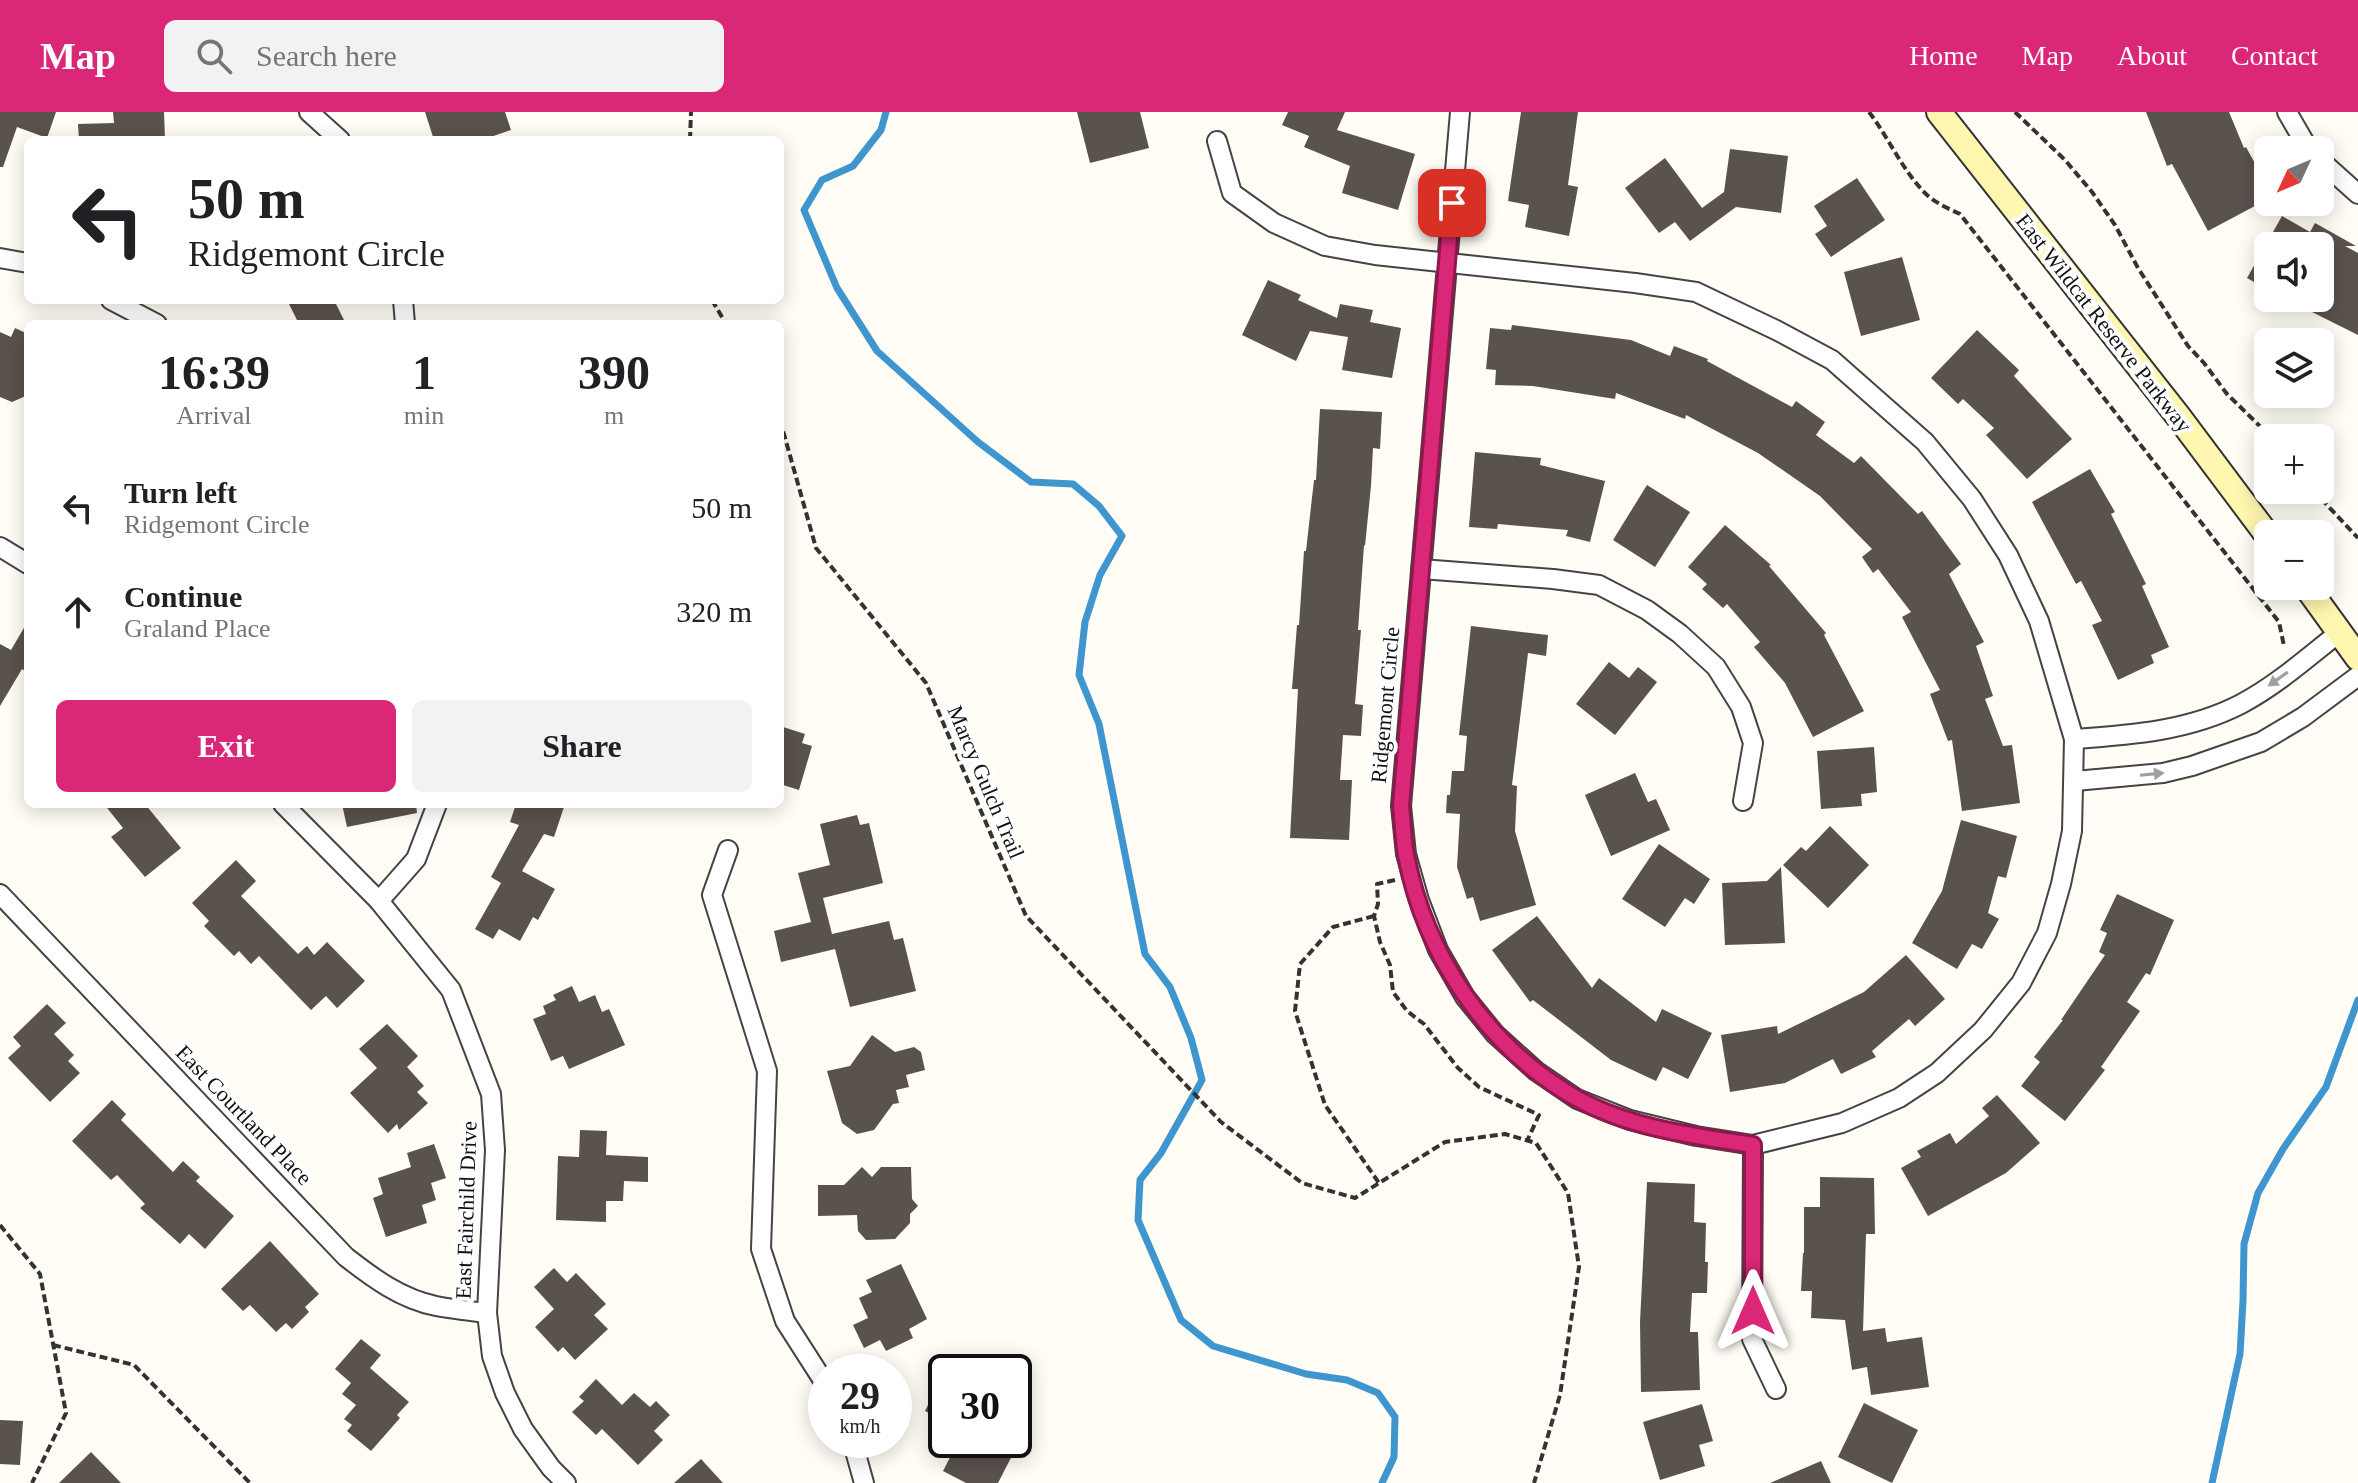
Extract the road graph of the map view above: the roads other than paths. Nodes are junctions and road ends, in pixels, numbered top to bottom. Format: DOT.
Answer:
graph roads {
  1 [pos="309,112"];
  2 [pos="1460,112"];
  3 [pos="1939,112"];
  4 [pos="2287,112"];
  5 [pos="336,136"];
  6 [pos="2301,136"];
  7 [pos="1217,141"];
  8 [pos="2334,173"];
  9 [pos="2358,194"];
  10 [pos="0,258"];
  11 [pos="24,262"];
  12 [pos="1447,264"];
  13 [pos="119,304"];
  14 [pos="149,320"];
  15 [pos="2256,520"];
  16 [pos="0,547"];
  17 [pos="24,562"];
  18 [pos="1421,569"];
  19 [pos="2316,600"];
  20 [pos="2340,632"];
  21 [pos="2358,658"];
  22 [pos="2358,676"];
  23 [pos="2074,739"];
  24 [pos="2075,781"];
  25 [pos="1743,801"];
  26 [pos="287,808"];
  27 [pos="435,808"];
  28 [pos="728,850"];
  29 [pos="0,894"];
  30 [pos="379,901"];
  31 [pos="1753,1145"];
  32 [pos="487,1313"];
  33 [pos="808,1357"];
  34 [pos="1776,1389"];
  35 [pos="857,1458"];
  36 [pos="566,1483"];
  37 [pos="864,1483"];
  1 -- 5 [label="street"];
  2 -- 12 [label="street"];
  3 -- 15 [label="main road, East Wildcat Reserve Parkway"];
  4 -- 6 [label="street"];
  7 -- 12 [label="street"];
  8 -- 9 [label="street"];
  10 -- 11 [label="street"];
  12 -- 18 [label="street, Ridgemont Circle"];
  12 -- 23 [label="street, Ridgemont Circle"];
  13 -- 14 [label="street"];
  16 -- 17 [label="street"];
  18 -- 25 [label="street"];
  18 -- 31 [label="street, Ridgemont Circle"];
  19 -- 20 [label="main road"];
  20 -- 21 [label="main road"];
  20 -- 23 [label="street, one-way"];
  24 -- 22 [label="street, one-way"];
  23 -- 24 [label="street, Ridgemont Circle"];
  24 -- 31 [label="street, Ridgemont Circle"];
  26 -- 30 [label="street, East Fairchild Drive"];
  27 -- 30 [label="street"];
  28 -- 33 [label="street"];
  29 -- 32 [label="street, East Courtland Place"];
  30 -- 32 [label="street, East Fairchild Drive"];
  31 -- 34 [label="street"];
  32 -- 36 [label="street, East Fairchild Drive"];
  35 -- 37 [label="street"];
}
